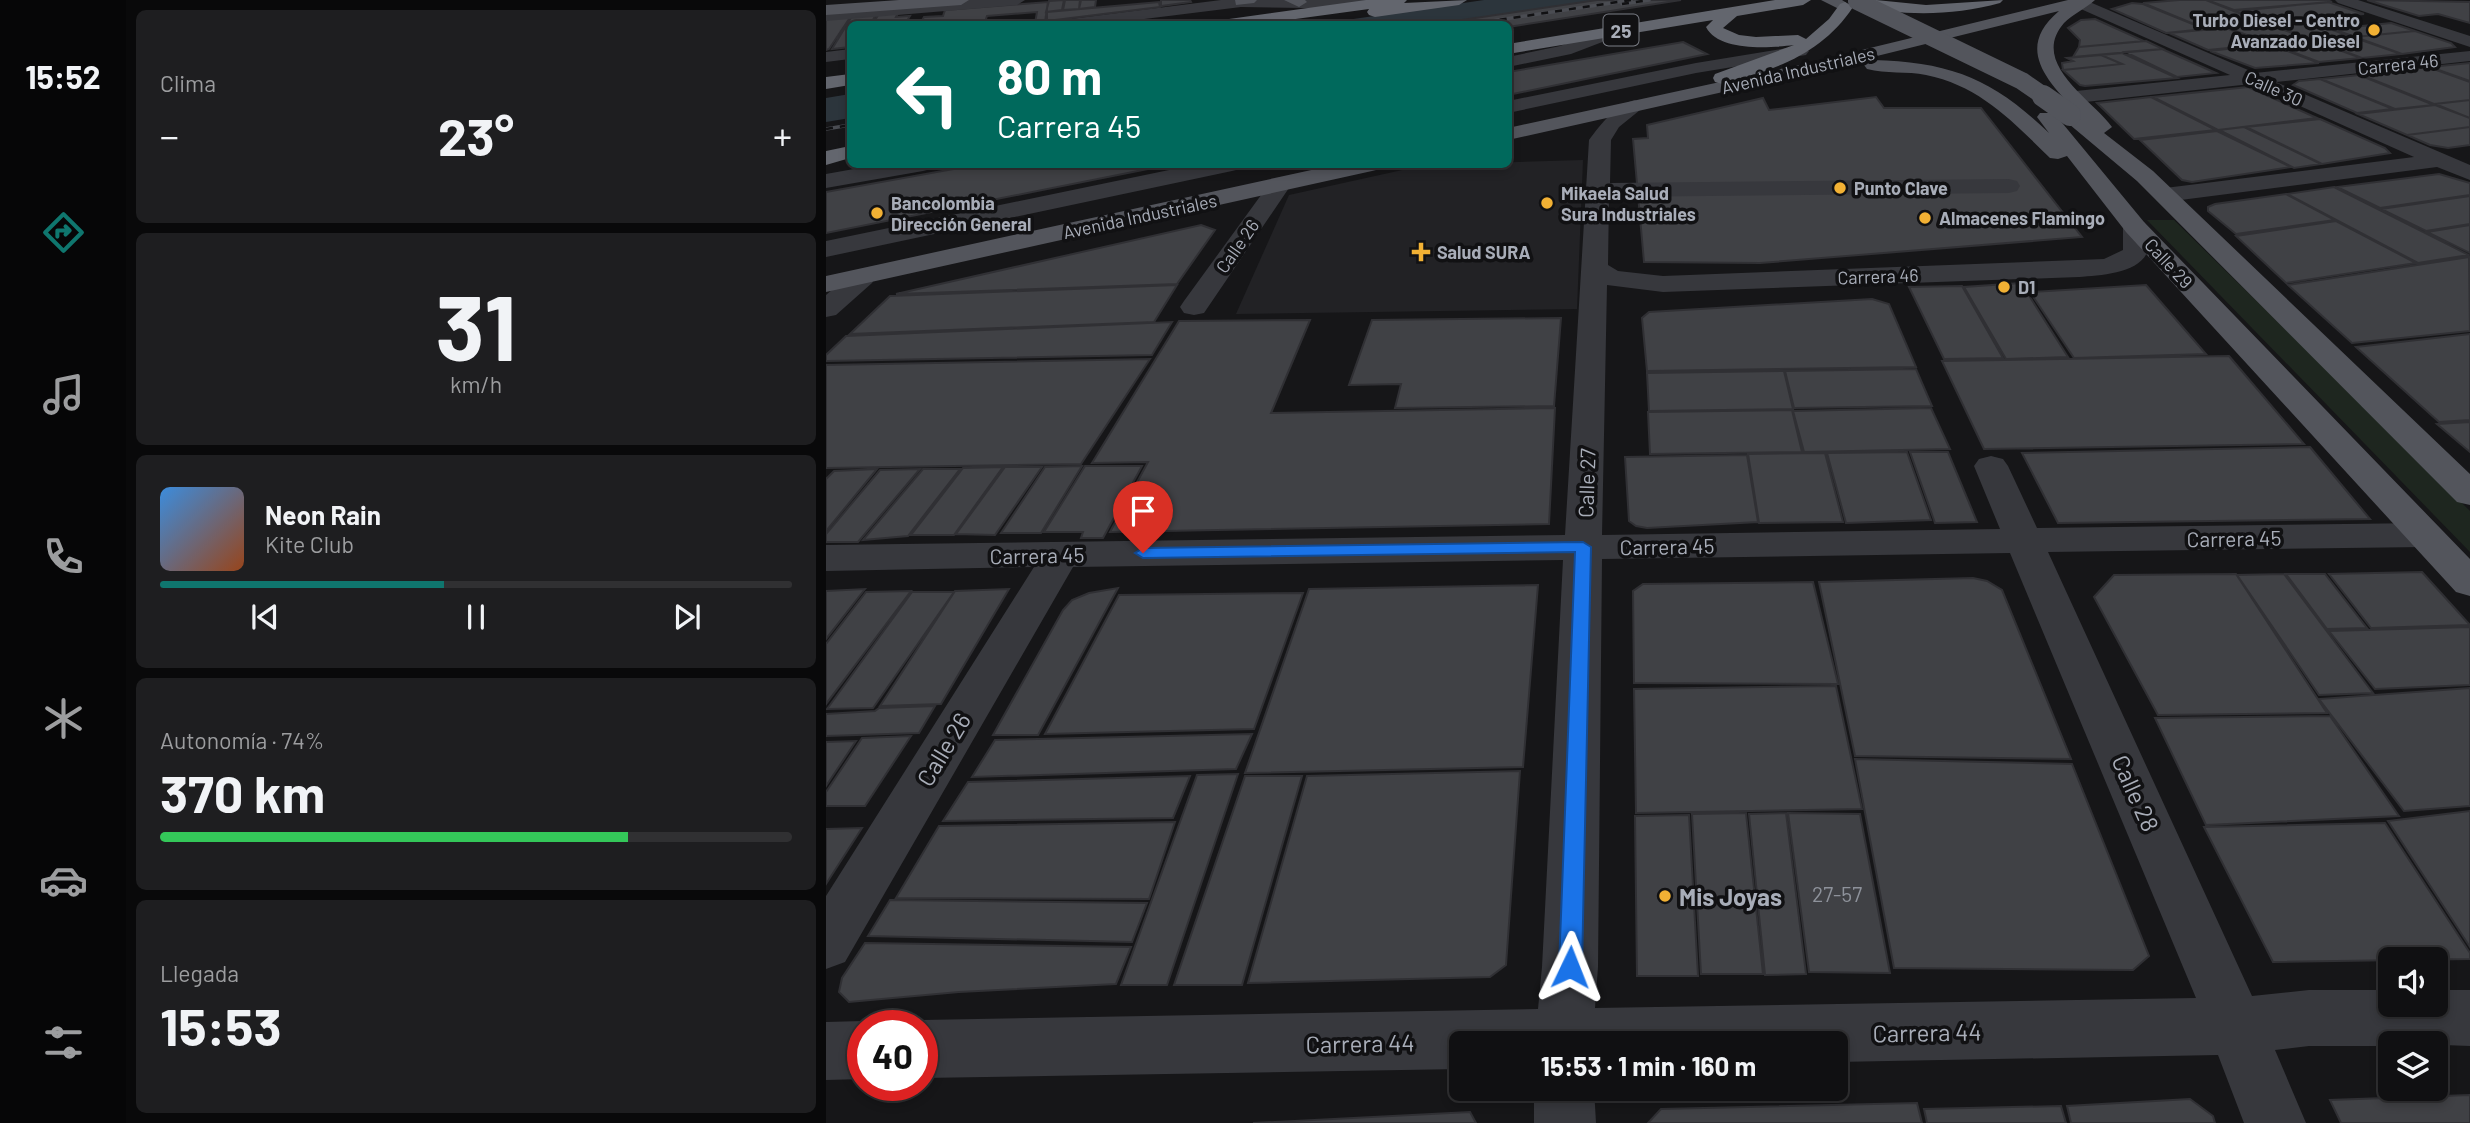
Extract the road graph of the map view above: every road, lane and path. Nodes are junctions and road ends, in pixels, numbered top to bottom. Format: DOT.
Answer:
graph roads {
  1 [pos="961,0"];
  2 [pos="1017,0"];
  3 [pos="1399,0"];
  4 [pos="1459,0"];
  5 [pos="1803,0"];
  6 [pos="1995,0"];
  7 [pos="2044,0"];
  8 [pos="2102,0"];
  9 [pos="2115,0"];
  10 [pos="2343,0"];
  11 [pos="1245,1"];
  12 [pos="1296,1"];
  13 [pos="2085,1"];
  14 [pos="826,3"];
  15 [pos="857,4"];
  16 [pos="1371,4"];
  17 [pos="939,6"];
  18 [pos="1731,6"];
  19 [pos="1845,6"];
  20 [pos="826,10"];
  21 [pos="826,16"];
  22 [pos="1094,21"];
  23 [pos="1250,21"];
  24 [pos="1311,21"];
  25 [pos="1612,32"];
  26 [pos="1823,34"];
  27 [pos="1512,35"];
  28 [pos="2470,42"];
  29 [pos="1512,48"];
  30 [pos="847,54"];
  31 [pos="2470,56"];
  32 [pos="826,57"];
  33 [pos="1804,60"];
  34 [pos="1512,61"];
  35 [pos="1722,78"];
  36 [pos="2253,79"];
  37 [pos="847,80"];
  38 [pos="826,83"];
  39 [pos="847,88"];
  40 [pos="826,91"];
  41 [pos="1512,106"];
  42 [pos="1635,106"];
  43 [pos="2064,110"];
  44 [pos="1512,123"];
  45 [pos="1512,133"];
  46 [pos="847,142"];
  47 [pos="826,146"];
  48 [pos="847,153"];
  49 [pos="2470,156"];
  50 [pos="826,158"];
  51 [pos="847,160"];
  52 [pos="2439,160"];
  53 [pos="826,163"];
  54 [pos="900,168"];
  55 [pos="1212,168"];
  56 [pos="1297,168"];
  57 [pos="1354,168"];
  58 [pos="2470,173"];
  59 [pos="826,181"];
  60 [pos="1280,185"];
  61 [pos="2155,185"];
  62 [pos="2009,186"];
  63 [pos="1598,190"];
  64 [pos="2135,227"];
  65 [pos="826,249"];
  66 [pos="1594,268"];
  67 [pos="826,269"];
  68 [pos="863,276"];
  69 [pos="826,285"];
  70 [pos="1194,307"];
  71 [pos="826,309"];
  72 [pos="1991,467"];
  73 [pos="2470,494"];
  74 [pos="2424,535"];
  75 [pos="2024,541"];
  76 [pos="1583,547"];
  77 [pos="1061,555"];
  78 [pos="826,558"];
  79 [pos="2470,583"];
  80 [pos="826,944"];
  81 [pos="2470,1018"];
  82 [pos="2236,1026"];
  83 [pos="1565,1031"];
  84 [pos="1848,1044"];
  85 [pos="938,1049"];
  86 [pos="847,1050"];
  87 [pos="826,1051"];
  88 [pos="1449,1056"];
  89 [pos="1564,1101"];
  90 [pos="1565,1123"];
  91 [pos="2275,1123"];
  1 -- 15 [label="main road"];
  2 -- 17 [label="street"];
  3 -- 16 [label="highway"];
  4 -- 24 [label="highway"];
  5 -- 18 [label="highway, 25"];
  6 -- 19 [label="highway, bridge"];
  7 -- 35 [label="main road, Avenida Industriales"];
  8 -- 13 [label="street"];
  9 -- 13 [label="street"];
  10 -- 28 [label="street"];
  11 -- 12 [label="street"];
  11 -- 22 [label="street"];
  12 -- 16 [label="street"];
  13 -- 33 [label="main road, Avenida Industriales"];
  13 -- 36 [label="street, Calle 30"];
  13 -- 43 [label="main road"];
  14 -- 15 [label="main road"];
  15 -- 17 [label="main road"];
  15 -- 20 [label="main road"];
  16 -- 23 [label="highway"];
  17 -- 21 [label="street"];
  18 -- 25 [label="highway, 25"];
  18 -- 26 [label="highway"];
  18 -- 27 [label="highway, 25"];
  19 -- 26 [label="highway"];
  19 -- 43 [label="main road, Calle 29"];
  25 -- 29 [label="highway, 25"];
  25 -- 34 [label="street"];
  26 -- 33 [label="highway"];
  30 -- 32 [label="street"];
  31 -- 36 [label="street, Carrera 46"];
  33 -- 35 [label="highway"];
  33 -- 41 [label="street"];
  33 -- 42 [label="main road, Avenida Industriales"];
  33 -- 64 [label="main road"];
  35 -- 44 [label="main road, Avenida Industriales"];
  36 -- 43 [label="street, Carrera 46"];
  36 -- 52 [label="street, Calle 30"];
  37 -- 38 [label="highway"];
  39 -- 40 [label="highway"];
  42 -- 45 [label="main road, Avenida Industriales"];
  42 -- 63 [label="street, Calle 27"];
  43 -- 61 [label="main road, Calle 29"];
  43 -- 64 [label="main road, Calle 29"];
  46 -- 47 [label="highway"];
  48 -- 50 [label="highway"];
  49 -- 52 [label="street"];
  51 -- 53 [label="highway"];
  52 -- 58 [label="street, Calle 30"];
  52 -- 61 [label="street"];
  54 -- 59 [label="street"];
  55 -- 65 [label="street"];
  56 -- 67 [label="main road, Avenida Industriales"];
  57 -- 60 [label="main road, Avenida Industriales"];
  60 -- 68 [label="main road, Avenida Industriales"];
  60 -- 70 [label="street, Calle 26"];
  61 -- 73 [label="main road, Calle 29"];
  62 -- 63 [label="street"];
  63 -- 66 [label="street, Calle 27"];
  64 -- 66 [label="street, Carrera 46"];
  64 -- 74 [label="main road, Calle 29"];
  66 -- 76 [label="street, Calle 27"];
  68 -- 69 [label="main road, Avenida Industriales"];
  68 -- 71 [label="street"];
  72 -- 75 [label="street, Calle 28"];
  74 -- 75 [label="street, Carrera 45"];
  74 -- 79 [label="main road, Calle 29"];
  75 -- 76 [label="street, Carrera 45"];
  75 -- 82 [label="street, Calle 28"];
  76 -- 77 [label="street, Carrera 45"];
  76 -- 83 [label="street, Calle 27"];
  77 -- 78 [label="street, Carrera 45"];
  77 -- 80 [label="street, Calle 26"];
  81 -- 82 [label="street, Carrera 44"];
  82 -- 84 [label="street, Carrera 44"];
  82 -- 91 [label="street, Calle 28"];
  85 -- 88 [label="street, Carrera 44"];
  86 -- 87 [label="street"];
  89 -- 90 [label="street, Calle 27"];
}
